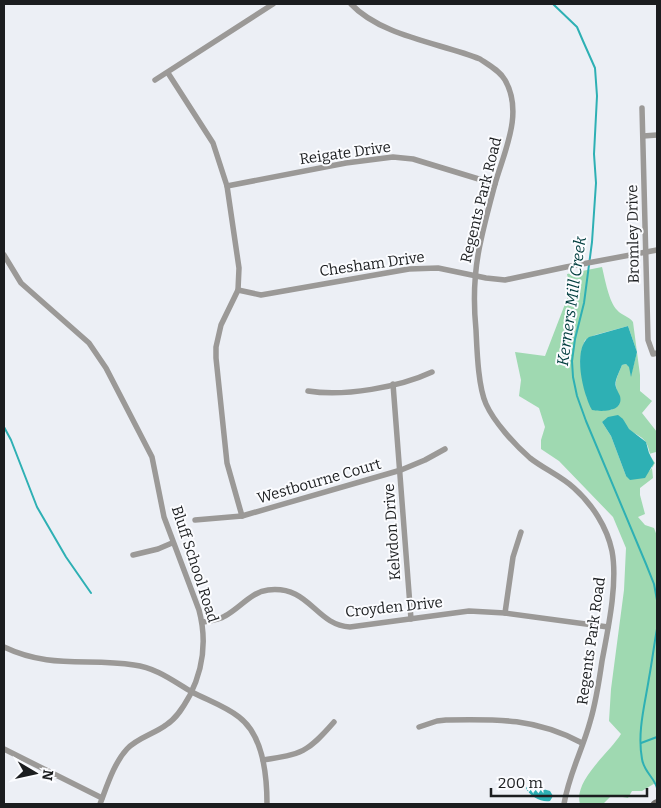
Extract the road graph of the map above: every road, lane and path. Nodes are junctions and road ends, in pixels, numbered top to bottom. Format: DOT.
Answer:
graph roads {
  1 [pos="273,4"];
  2 [pos="351,4"];
  3 [pos="168,73"];
  4 [pos="155,80"];
  5 [pos="642,108"];
  6 [pos="657,135"];
  7 [pos="644,136"];
  8 [pos="495,184"];
  9 [pos="226,186"];
  10 [pos="657,250"];
  11 [pos="646,252"];
  12 [pos="4,255"];
  13 [pos="474,276"];
  14 [pos="238,290"];
  15 [pos="657,354"];
  16 [pos="432,372"];
  17 [pos="393,384"];
  18 [pos="308,391"];
  19 [pos="444,448"];
  20 [pos="400,470"];
  21 [pos="242,516"];
  22 [pos="194,520"];
  23 [pos="521,532"];
  24 [pos="172,543"];
  25 [pos="133,555"];
  26 [pos="505,613"];
  27 [pos="411,619"];
  28 [pos="203,622"];
  29 [pos="608,627"];
  30 [pos="4,648"];
  31 [pos="191,692"];
  32 [pos="334,722"];
  33 [pos="419,726"];
  34 [pos="582,744"];
  35 [pos="4,749"];
  36 [pos="263,760"];
  37 [pos="101,801"];
  38 [pos="267,804"];
  39 [pos="564,804"];
  1 -- 3 [label="street"];
  2 -- 8 [label="street, Regents Park Road"];
  3 -- 4 [label="street"];
  3 -- 9 [label="street"];
  5 -- 7 [label="street, Bromley Drive"];
  6 -- 7 [label="street"];
  7 -- 11 [label="street, Bromley Drive"];
  8 -- 9 [label="street, Reigate Drive"];
  8 -- 13 [label="street, Regents Park Road"];
  9 -- 14 [label="street"];
  10 -- 11 [label="street, Chesham Drive"];
  11 -- 13 [label="street, Chesham Drive"];
  11 -- 15 [label="street, Bromley Drive"];
  12 -- 24 [label="street, Bluff School Road"];
  13 -- 14 [label="street, Chesham Drive"];
  13 -- 29 [label="street, Regents Park Road"];
  14 -- 21 [label="street"];
  16 -- 17 [label="street"];
  17 -- 18 [label="street"];
  17 -- 20 [label="street, Kelvdon Drive"];
  19 -- 20 [label="street, Westbourne Court"];
  20 -- 21 [label="street, Westbourne Court"];
  20 -- 27 [label="street, Kelvdon Drive"];
  21 -- 22 [label="street, Westbourne Court"];
  23 -- 26 [label="street"];
  24 -- 25 [label="street"];
  24 -- 28 [label="street, Bluff School Road"];
  26 -- 27 [label="street, Croyden Drive"];
  26 -- 29 [label="street, Croyden Drive"];
  27 -- 28 [label="street, Croyden Drive"];
  28 -- 31 [label="street, Bluff School Road"];
  29 -- 34 [label="street, Regents Park Road"];
  30 -- 31 [label="street"];
  31 -- 36 [label="street"];
  31 -- 37 [label="street, Bluff School Road"];
  32 -- 36 [label="street"];
  33 -- 34 [label="street"];
  34 -- 39 [label="street, Regents Park Road"];
  35 -- 37 [label="street"];
  36 -- 38 [label="street"];
}
